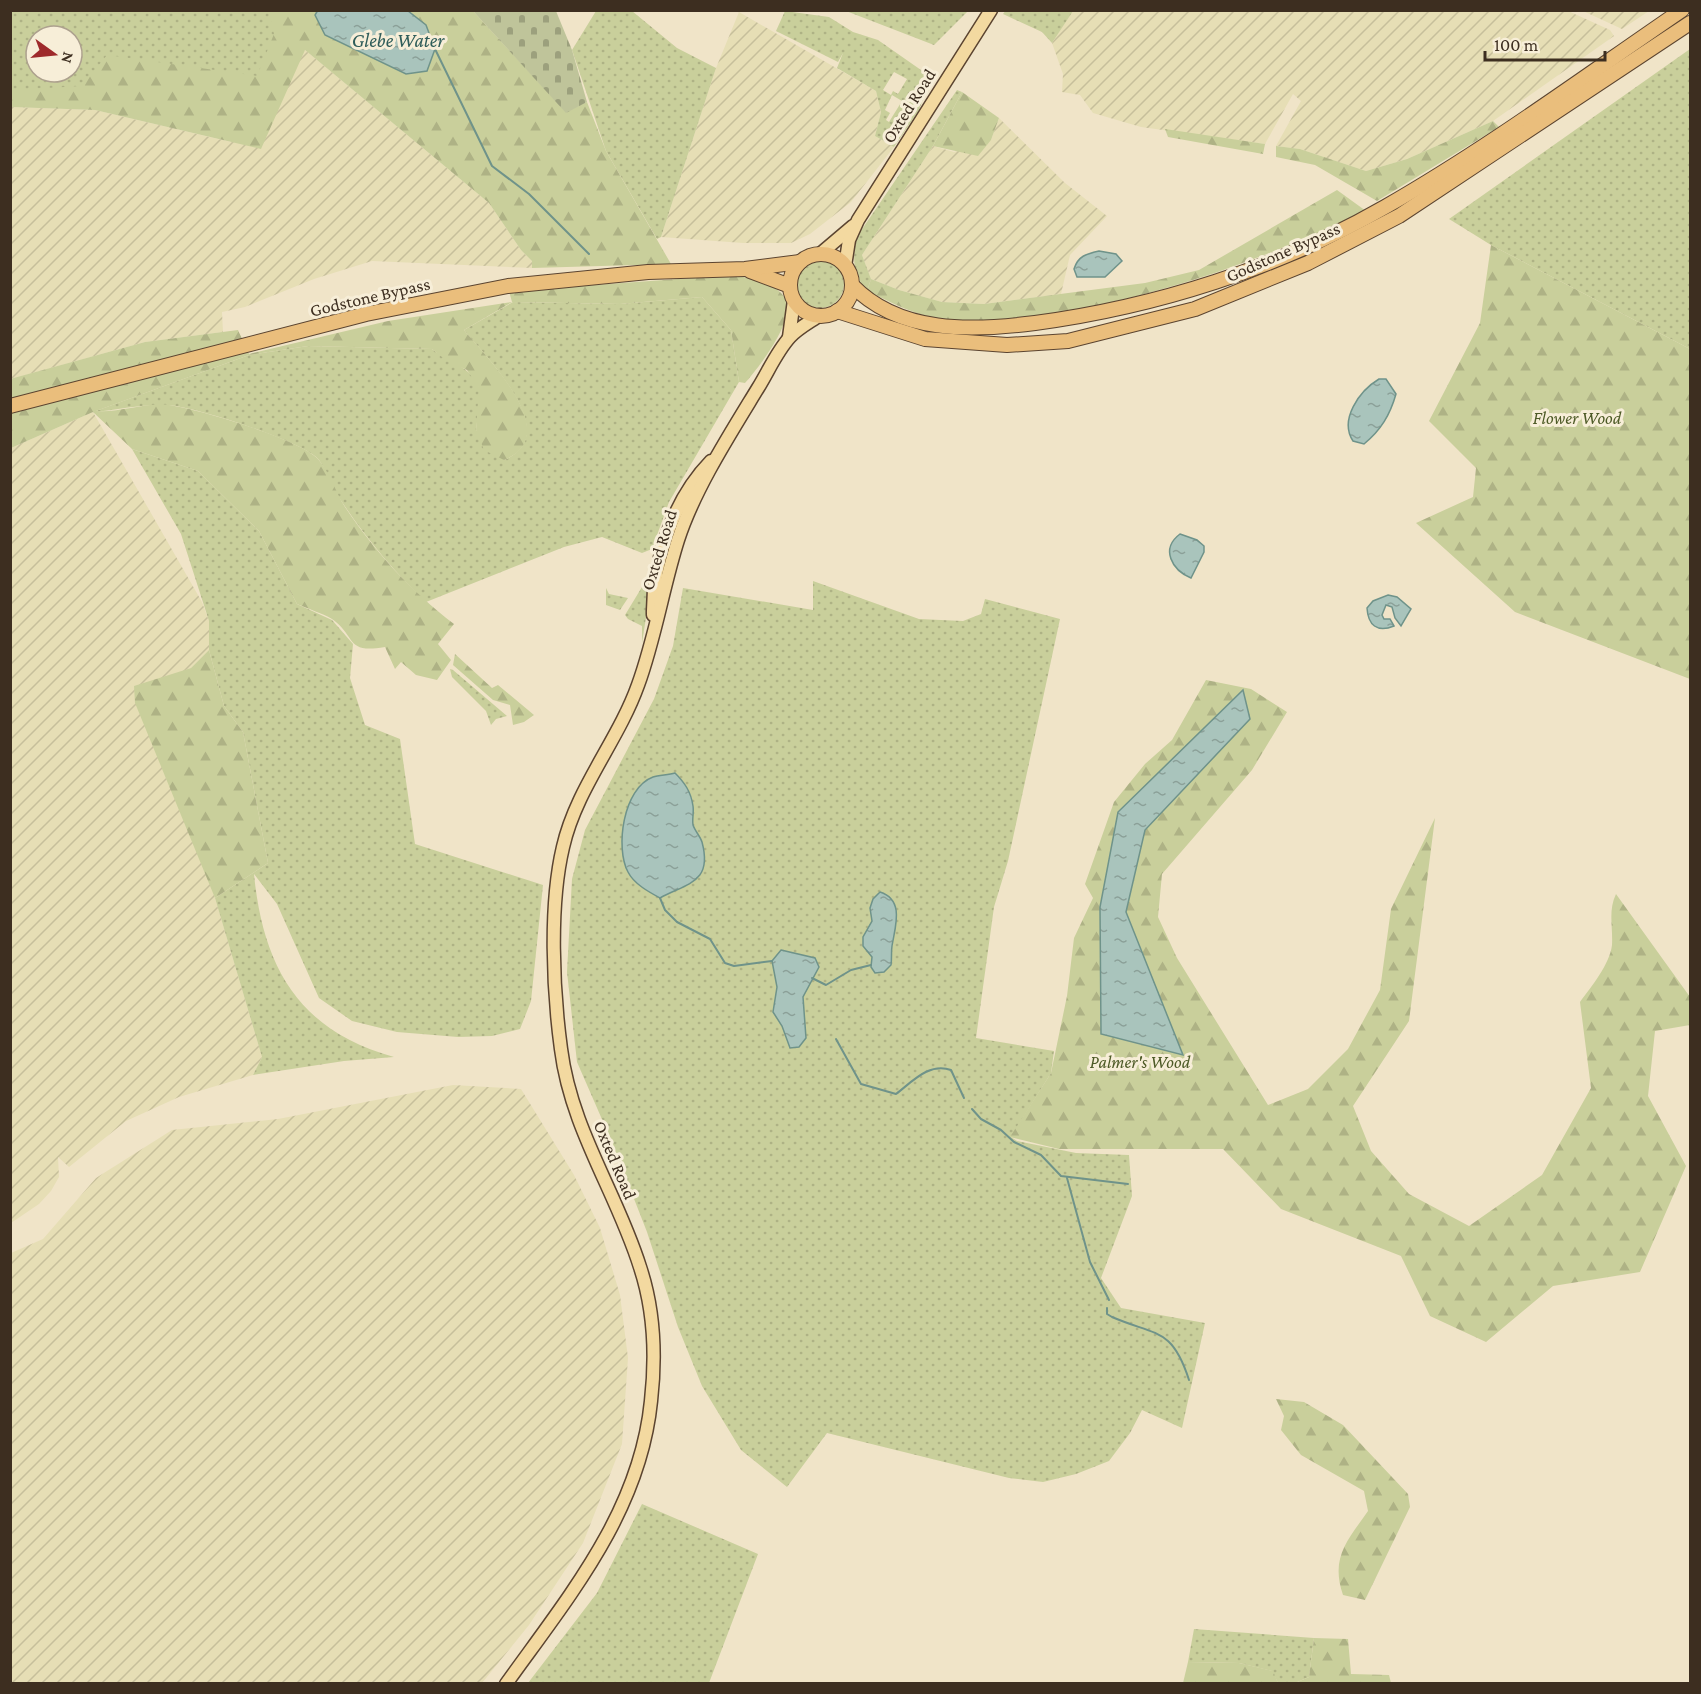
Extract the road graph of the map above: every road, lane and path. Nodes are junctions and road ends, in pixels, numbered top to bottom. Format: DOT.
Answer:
graph roads {
  1 [pos="991,10"];
  2 [pos="1682,10"];
  3 [pos="1690,23"];
  4 [pos="858,220"];
  5 [pos="820,254"];
  6 [pos="800,262"];
  7 [pos="845,266"];
  8 [pos="745,269"];
  9 [pos="852,285"];
  10 [pos="792,293"];
  11 [pos="837,310"];
  12 [pos="820,315"];
  13 [pos="789,337"];
  14 [pos="10,406"];
  15 [pos="506,1683"];
  1 -- 4 [label="main road, Oxted Road"];
  2 -- 9 [label="highway, Godstone Bypass"];
  3 -- 11 [label="highway, Godstone Bypass"];
  4 -- 5 [label="main road, Oxted Road"];
  4 -- 7 [label="main road, Oxted Road"];
  5 -- 6 [label="highway"];
  5 -- 7 [label="highway"];
  6 -- 8 [label="highway, Godstone Bypass"];
  6 -- 10 [label="highway"];
  7 -- 9 [label="highway"];
  8 -- 10 [label="highway, Godstone Bypass"];
  8 -- 14 [label="highway, Godstone Bypass"];
  9 -- 11 [label="highway"];
  10 -- 12 [label="highway"];
  10 -- 13 [label="main road, Oxted Road"];
  11 -- 12 [label="highway"];
  12 -- 13 [label="main road, Oxted Road"];
  13 -- 15 [label="main road, Oxted Road"];
}
